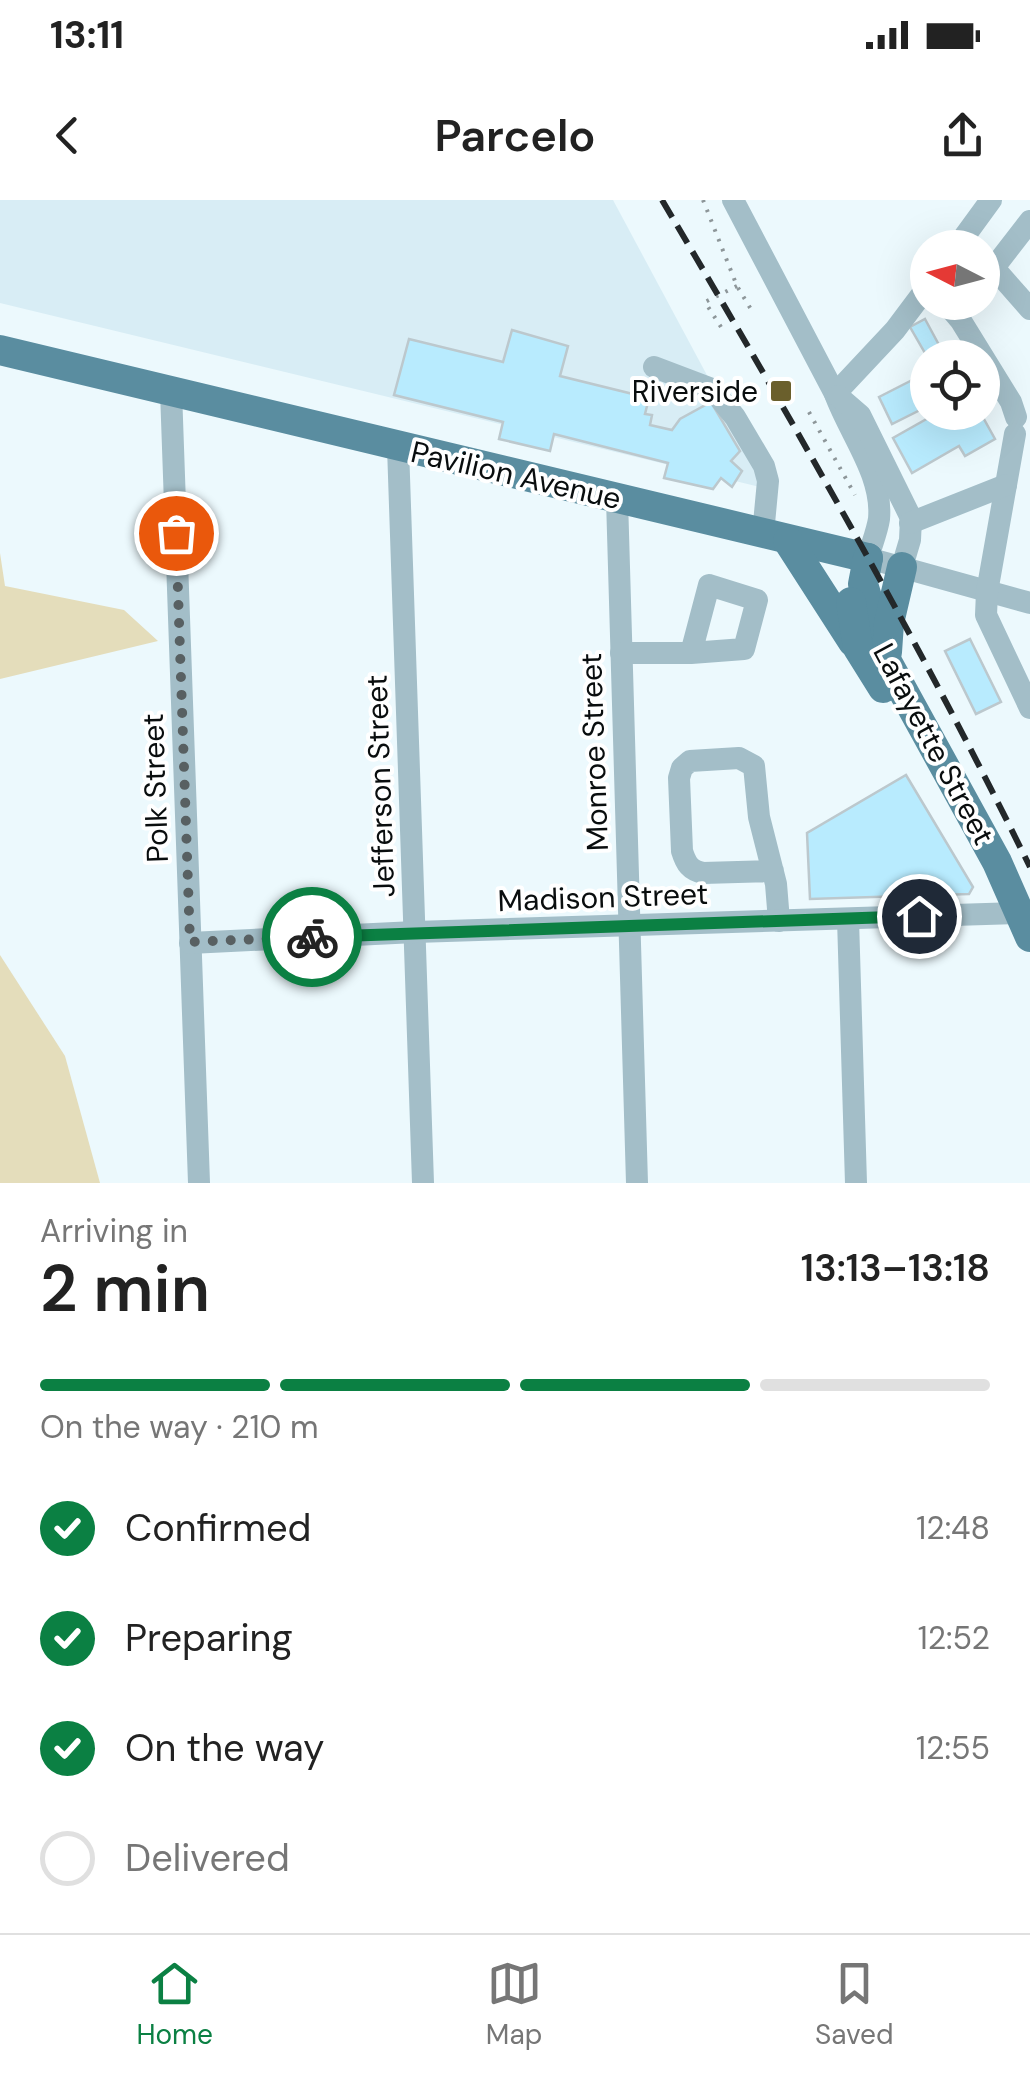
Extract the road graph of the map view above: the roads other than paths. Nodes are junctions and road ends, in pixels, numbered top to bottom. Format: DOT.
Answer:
graph roads {
  1 [pos="733,200"];
  2 [pos="991,200"];
  3 [pos="1030,221"];
  4 [pos="969,230"];
  5 [pos="1000,260"];
  6 [pos="1000,285"];
  7 [pos="1030,309"];
  8 [pos="910,310"];
  9 [pos="965,320"];
  10 [pos="0,350"];
  11 [pos="654,368"];
  12 [pos="171,391"];
  13 [pos="835,394"];
  14 [pos="1018,410"];
  15 [pos="398,447"];
  16 [pos="1006,484"];
  17 [pos="617,499"];
  18 [pos="910,523"];
  19 [pos="776,538"];
  20 [pos="868,558"];
  21 [pos="902,567"];
  22 [pos="987,592"];
  23 [pos="1030,603"];
  24 [pos="691,652"];
  25 [pos="621,653"];
  26 [pos="872,654"];
  27 [pos="1028,701"];
  28 [pos="773,871"];
  29 [pos="848,919"];
  30 [pos="779,921"];
  31 [pos="1024,925"];
  32 [pos="629,927"];
  33 [pos="415,932"];
  34 [pos="190,942"];
  35 [pos="199,1183"];
  36 [pos="424,1183"];
  37 [pos="637,1183"];
  38 [pos="856,1183"];
  1 -- 13 [label="street"];
  2 -- 4 [label="street"];
  3 -- 5 [label="street"];
  6 -- 7 [label="street"];
  8 -- 13 [label="street"];
  9 -- 14 [label="street"];
  10 -- 12 [label="main road, Pavilion Avenue"];
  11 -- 19 [label="street"];
  12 -- 15 [label="main road, Pavilion Avenue"];
  12 -- 34 [label="street, Polk Street"];
  13 -- 18 [label="street"];
  13 -- 20 [label="street"];
  14 -- 16 [label="street"];
  15 -- 17 [label="main road, Pavilion Avenue"];
  15 -- 33 [label="street, Jefferson Street"];
  16 -- 18 [label="street"];
  16 -- 22 [label="street"];
  17 -- 19 [label="main road, Pavilion Avenue"];
  17 -- 25 [label="street, Monroe Street"];
  18 -- 21 [label="street"];
  19 -- 20 [label="main road, Pavilion Avenue"];
  19 -- 26 [label="main road"];
  20 -- 21 [label="street, Pavilion Avenue"];
  20 -- 26 [label="main road, Lafayette Street"];
  21 -- 22 [label="street, Pavilion Avenue"];
  21 -- 26 [label="main road"];
  22 -- 23 [label="street, Pavilion Avenue"];
  22 -- 27 [label="street"];
  24 -- 25 [label="street"];
  25 -- 32 [label="street, Monroe Street"];
  26 -- 31 [label="main road, Lafayette Street"];
  28 -- 28 [label="street"];
  28 -- 30 [label="street"];
  29 -- 30 [label="street, Madison Street"];
  29 -- 31 [label="street, Madison Street"];
  29 -- 38 [label="street"];
  30 -- 32 [label="street, Madison Street"];
  32 -- 33 [label="street, Madison Street"];
  32 -- 37 [label="street, Monroe Street"];
  33 -- 34 [label="street, Madison Street"];
  33 -- 36 [label="street, Jefferson Street"];
  34 -- 35 [label="street, Polk Street"];
}
